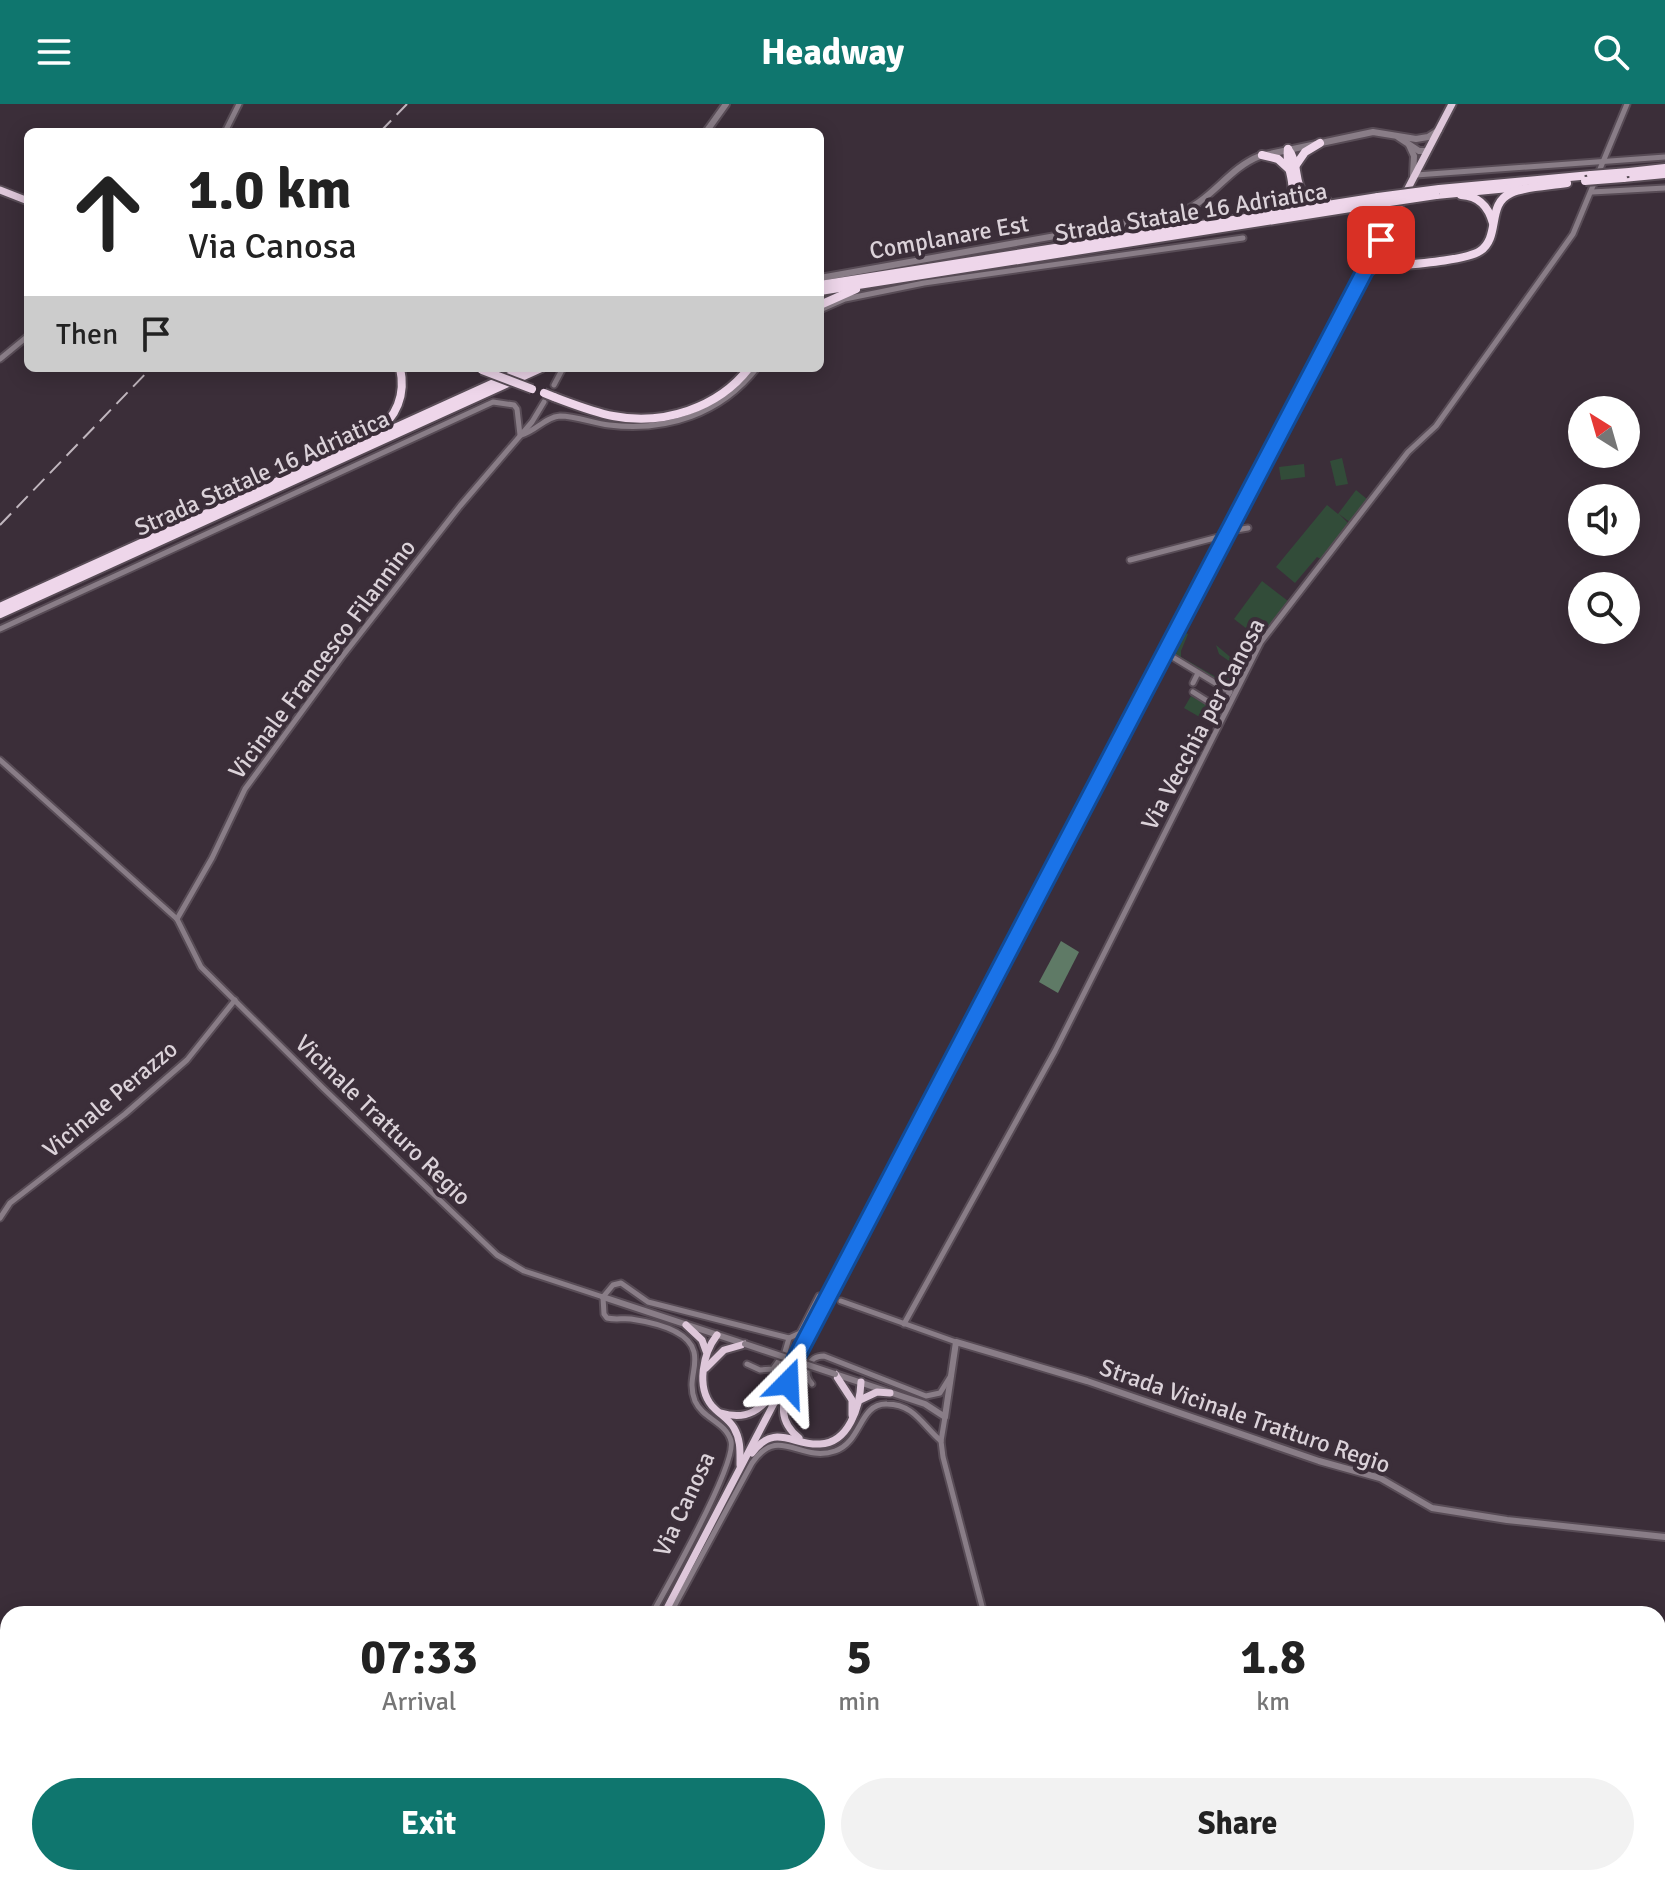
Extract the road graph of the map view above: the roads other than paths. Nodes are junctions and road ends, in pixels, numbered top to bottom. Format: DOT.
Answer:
graph roads {
  1 [pos="239,104"];
  2 [pos="726,104"];
  3 [pos="1452,104"];
  4 [pos="1627,104"];
  5 [pos="227,128"];
  6 [pos="709,128"];
  7 [pos="1439,130"];
  8 [pos="1409,142"];
  9 [pos="1320,143"];
  10 [pos="1288,149"];
  11 [pos="1427,151"];
  12 [pos="1262,155"];
  13 [pos="1665,157"];
  14 [pos="1605,161"];
  15 [pos="1293,171"];
  16 [pos="1665,171"];
  17 [pos="1413,178"];
  18 [pos="1591,180"];
  19 [pos="1567,183"];
  20 [pos="1665,188"];
  21 [pos="0,190"];
  22 [pos="1438,192"];
  23 [pos="1592,192"];
  24 [pos="24,199"];
  25 [pos="1360,200"];
  26 [pos="1377,201"];
  27 [pos="1215,222"];
  28 [pos="1493,223"];
  29 [pos="1383,235"];
  30 [pos="1243,238"];
  31 [pos="1078,247"];
  32 [pos="1373,254"];
  33 [pos="1395,262"];
  34 [pos="1363,275"];
  35 [pos="824,277"];
  36 [pos="906,277"];
  37 [pos="824,287"];
  38 [pos="824,287"];
  39 [pos="824,306"];
  40 [pos="824,307"];
  41 [pos="24,339"];
  42 [pos="0,359"];
  43 [pos="400,372"];
  44 [pos="487,372"];
  45 [pos="518,372"];
  46 [pos="532,372"];
  47 [pos="561,372"];
  48 [pos="745,372"];
  49 [pos="753,372"];
  50 [pos="554,385"];
  51 [pos="544,398"];
  52 [pos="520,436"];
  53 [pos="327,459"];
  54 [pos="1248,528"];
  55 [pos="1228,533"];
  56 [pos="1130,560"];
  57 [pos="0,607"];
  58 [pos="0,614"];
  59 [pos="0,629"];
  60 [pos="1165,653"];
  61 [pos="1198,673"];
  62 [pos="1193,683"];
  63 [pos="1193,692"];
  64 [pos="0,760"];
  65 [pos="177,919"];
  66 [pos="235,1000"];
  67 [pos="0,1218"];
  68 [pos="819,1296"];
  69 [pos="603,1297"];
  70 [pos="841,1301"];
  71 [pos="904,1324"];
  72 [pos="686,1325"];
  73 [pos="717,1335"];
  74 [pos="789,1338"];
  75 [pos="956,1342"];
  76 [pos="745,1344"];
  77 [pos="710,1357"];
  78 [pos="795,1360"];
  79 [pos="747,1364"];
  80 [pos="835,1374"];
  81 [pos="951,1376"];
  82 [pos="861,1382"];
  83 [pos="812,1384"];
  84 [pos="890,1393"];
  85 [pos="856,1400"];
  86 [pos="925,1404"];
  87 [pos="946,1404"];
  88 [pos="720,1413"];
  89 [pos="945,1417"];
  90 [pos="941,1441"];
  91 [pos="806,1442"];
  92 [pos="739,1471"];
  93 [pos="1665,1537"];
  94 [pos="656,1606"];
  95 [pos="668,1606"];
  96 [pos="674,1606"];
  97 [pos="982,1606"];
  1 -- 5 [label="street"];
  2 -- 6 [label="street"];
  3 -- 7 [label="main road"];
  4 -- 14 [label="street, Via Vecchia per Canosa"];
  7 -- 8 [label="street, Complanare Est"];
  7 -- 11 [label="main road"];
  8 -- 9 [label="street, Complanare Est"];
  8 -- 11 [label="street, Complanare Est"];
  8 -- 17 [label="street"];
  9 -- 10 [label="street, Complanare Est"];
  9 -- 15 [label="highway"];
  10 -- 12 [label="street, Complanare Est"];
  10 -- 15 [label="highway"];
  11 -- 17 [label="main road"];
  12 -- 15 [label="highway"];
  12 -- 35 [label="street, Complanare Est"];
  13 -- 14 [label="street"];
  14 -- 17 [label="street"];
  14 -- 18 [label="street, Via Vecchia per Canosa"];
  15 -- 25 [label="highway"];
  15 -- 27 [label="highway"];
  16 -- 18 [label="highway, Strada Statale 16 Adriatica, bridge"];
  17 -- 29 [label="main road"];
  18 -- 19 [label="highway, Strada Statale 16 Adriatica"];
  18 -- 22 [label="highway, Strada Statale 16 Adriatica"];
  18 -- 23 [label="street, Via Vecchia per Canosa"];
  19 -- 22 [label="highway, Strada Statale 16 Adriatica"];
  19 -- 28 [label="highway"];
  20 -- 23 [label="street"];
  21 -- 24 [label="main road"];
  22 -- 26 [label="highway, Strada Statale 16 Adriatica, bridge"];
  22 -- 28 [label="highway"];
  23 -- 71 [label="street, Via Vecchia per Canosa"];
  25 -- 26 [label="highway, Strada Statale 16 Adriatica"];
  25 -- 27 [label="highway, Strada Statale 16 Adriatica"];
  26 -- 31 [label="highway, Strada Statale 16 Adriatica"];
  27 -- 31 [label="highway, Strada Statale 16 Adriatica"];
  28 -- 33 [label="highway"];
  29 -- 32 [label="main road"];
  29 -- 33 [label="highway"];
  30 -- 40 [label="street"];
  31 -- 36 [label="highway, Strada Statale 16 Adriatica"];
  31 -- 37 [label="highway, Strada Statale 16 Adriatica"];
  32 -- 33 [label="highway"];
  32 -- 34 [label="main road"];
  33 -- 34 [label="highway"];
  34 -- 55 [label="main road"];
  36 -- 38 [label="highway, Strada Statale 16 Adriatica"];
  36 -- 39 [label="highway"];
  41 -- 42 [label="street"];
  43 -- 53 [label="highway"];
  44 -- 51 [label="highway, bridge"];
  45 -- 53 [label="highway, Strada Statale 16 Adriatica"];
  46 -- 58 [label="highway, Strada Statale 16 Adriatica"];
  47 -- 50 [label="street"];
  48 -- 51 [label="highway, bridge"];
  49 -- 52 [label="street"];
  51 -- 52 [label="street, Vicinale Francesco Filannino"];
  52 -- 59 [label="street"];
  52 -- 65 [label="street, Vicinale Francesco Filannino"];
  53 -- 57 [label="highway, Strada Statale 16 Adriatica"];
  54 -- 55 [label="street"];
  55 -- 56 [label="street"];
  55 -- 60 [label="main road"];
  60 -- 61 [label="street"];
  60 -- 78 [label="main road"];
  61 -- 62 [label="street"];
  61 -- 63 [label="street"];
  64 -- 65 [label="street"];
  65 -- 66 [label="street, Vicinale Tratturo Regio"];
  66 -- 67 [label="street, Vicinale Perazzo"];
  66 -- 69 [label="street, Vicinale Tratturo Regio"];
  68 -- 74 [label="street"];
  69 -- 72 [label="street"];
  69 -- 74 [label="street"];
  69 -- 94 [label="street, Via Canosa"];
  70 -- 71 [label="street"];
  71 -- 75 [label="street"];
  72 -- 73 [label="street"];
  72 -- 77 [label="main road"];
  73 -- 76 [label="street"];
  73 -- 77 [label="main road"];
  74 -- 79 [label="street"];
  75 -- 81 [label="street"];
  75 -- 93 [label="street, Strada Vicinale Tratturo Regio"];
  76 -- 77 [label="main road"];
  76 -- 80 [label="street, bridge"];
  77 -- 88 [label="main road"];
  78 -- 88 [label="main road"];
  78 -- 91 [label="main road"];
  78 -- 92 [label="main road"];
  80 -- 82 [label="street"];
  80 -- 85 [label="main road"];
  81 -- 83 [label="street"];
  81 -- 87 [label="street"];
  82 -- 84 [label="street"];
  82 -- 85 [label="main road"];
  84 -- 85 [label="main road"];
  84 -- 86 [label="street"];
  85 -- 91 [label="main road"];
  86 -- 87 [label="street"];
  86 -- 89 [label="street"];
  87 -- 89 [label="street"];
  88 -- 92 [label="main road"];
  89 -- 90 [label="street"];
  90 -- 96 [label="street, Via Canosa"];
  90 -- 97 [label="street"];
  91 -- 92 [label="main road"];
  92 -- 95 [label="main road"];
}
